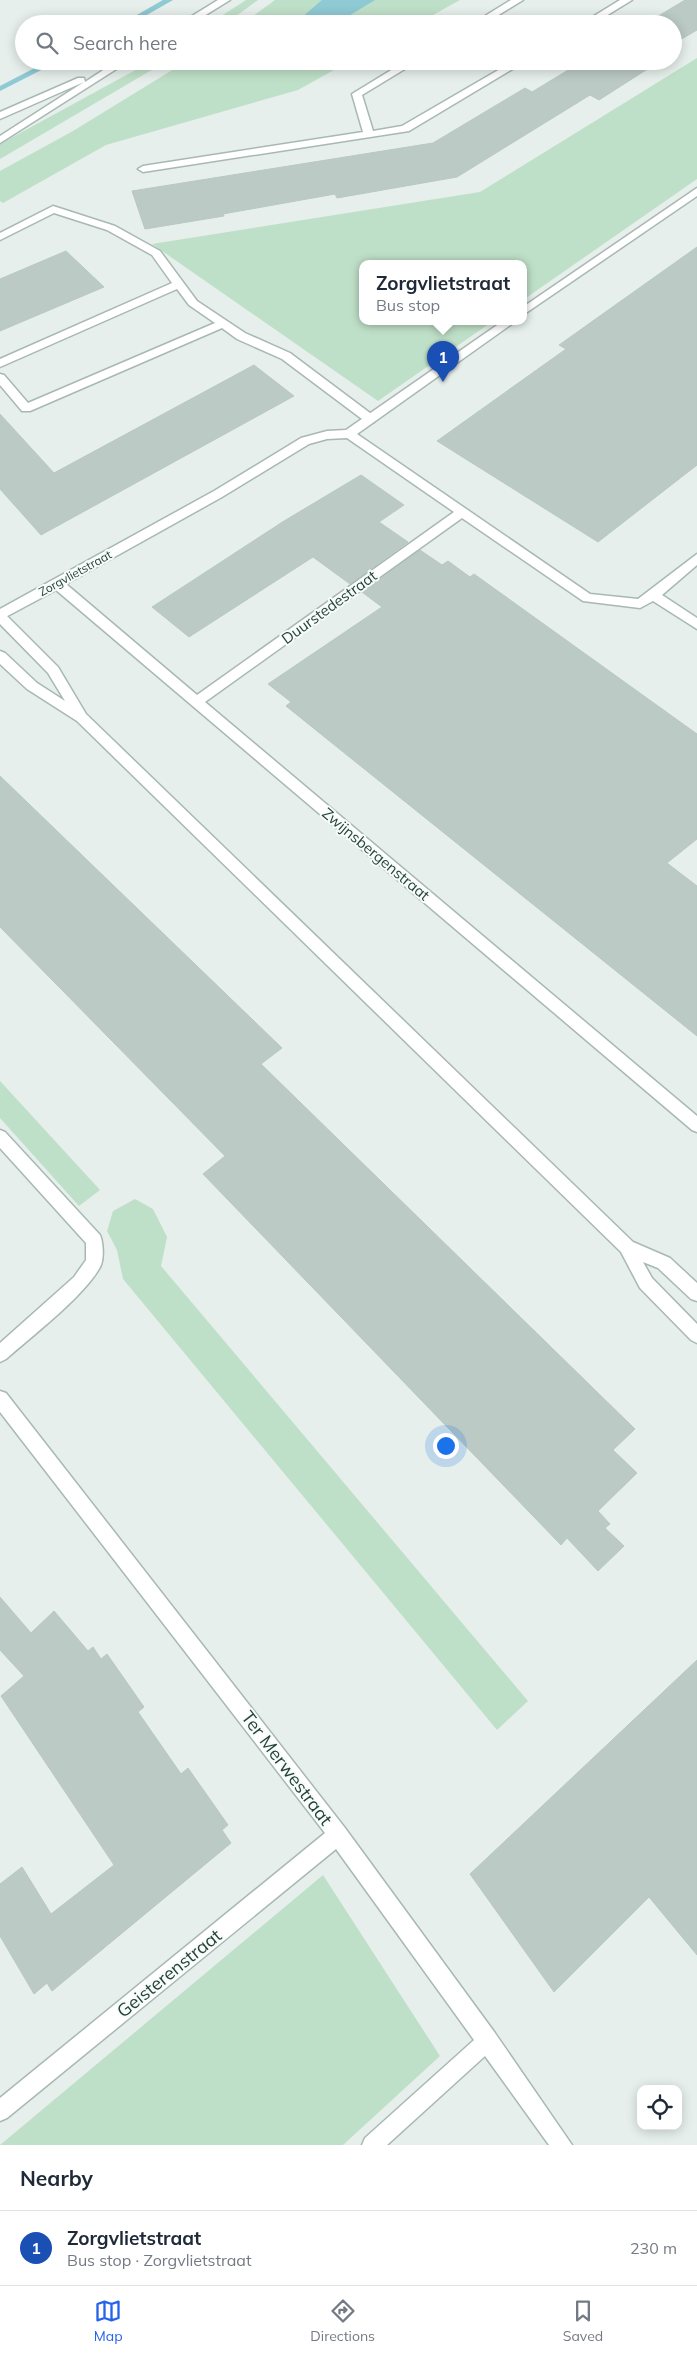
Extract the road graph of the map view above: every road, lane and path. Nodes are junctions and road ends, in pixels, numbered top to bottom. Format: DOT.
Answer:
graph roads {
  1 [pos="225,0"];
  2 [pos="518,0"];
  3 [pos="627,0"];
  4 [pos="199,15"];
  5 [pos="493,15"];
  6 [pos="601,15"];
  7 [pos="103,70"];
  8 [pos="109,70"];
  9 [pos="398,70"];
  10 [pos="506,70"];
  11 [pos="0,116"];
  12 [pos="369,134"];
  13 [pos="0,140"];
  14 [pos="143,169"];
  15 [pos="697,191"];
  16 [pos="0,237"];
  17 [pos="179,284"];
  18 [pos="527,309"];
  19 [pos="223,324"];
  20 [pos="504,325"];
  21 [pos="0,364"];
  22 [pos="0,378"];
  23 [pos="370,419"];
  24 [pos="349,434"];
  25 [pos="462,512"];
  26 [pos="697,558"];
  27 [pos="56,583"];
  28 [pos="653,595"];
  29 [pos="0,615"];
  30 [pos="697,624"];
  31 [pos="0,656"];
  32 [pos="196,702"];
  33 [pos="82,718"];
  34 [pos="697,1124"];
  35 [pos="0,1137"];
  36 [pos="627,1247"];
  37 [pos="697,1294"];
  38 [pos="697,1336"];
  39 [pos="0,1354"];
  40 [pos="0,1399"];
  41 [pos="338,1835"];
  42 [pos="488,2040"];
  43 [pos="0,2111"];
  44 [pos="372,2145"];
  45 [pos="562,2145"];
  1 -- 4 [label="street"];
  2 -- 5 [label="street"];
  3 -- 6 [label="street"];
  7 -- 11 [label="street"];
  8 -- 13 [label="street"];
  9 -- 12 [label="street"];
  10 -- 12 [label="street"];
  12 -- 14 [label="street"];
  15 -- 18 [label="street"];
  16 -- 17 [label="street"];
  17 -- 19 [label="street"];
  17 -- 21 [label="street"];
  19 -- 22 [label="street"];
  19 -- 23 [label="street"];
  20 -- 23 [label="street"];
  23 -- 24 [label="street"];
  24 -- 25 [label="street"];
  24 -- 27 [label="street, Zorgvlietstraat"];
  25 -- 28 [label="street"];
  25 -- 32 [label="street, Duurstedestraat"];
  26 -- 28 [label="street"];
  27 -- 29 [label="street, Zorgvlietstraat"];
  27 -- 32 [label="street, Zwijnsbergenstraat"];
  28 -- 30 [label="street"];
  29 -- 33 [label="street"];
  31 -- 33 [label="street"];
  32 -- 34 [label="street, Zwijnsbergenstraat"];
  33 -- 36 [label="street"];
  35 -- 39 [label="street"];
  36 -- 37 [label="street"];
  36 -- 38 [label="street"];
  40 -- 41 [label="street, Ter Merwestraat"];
  41 -- 42 [label="street, Ter Merwestraat"];
  41 -- 43 [label="street, Geisterenstraat"];
  42 -- 44 [label="street"];
  42 -- 45 [label="street, Ter Merwestraat"];
}
